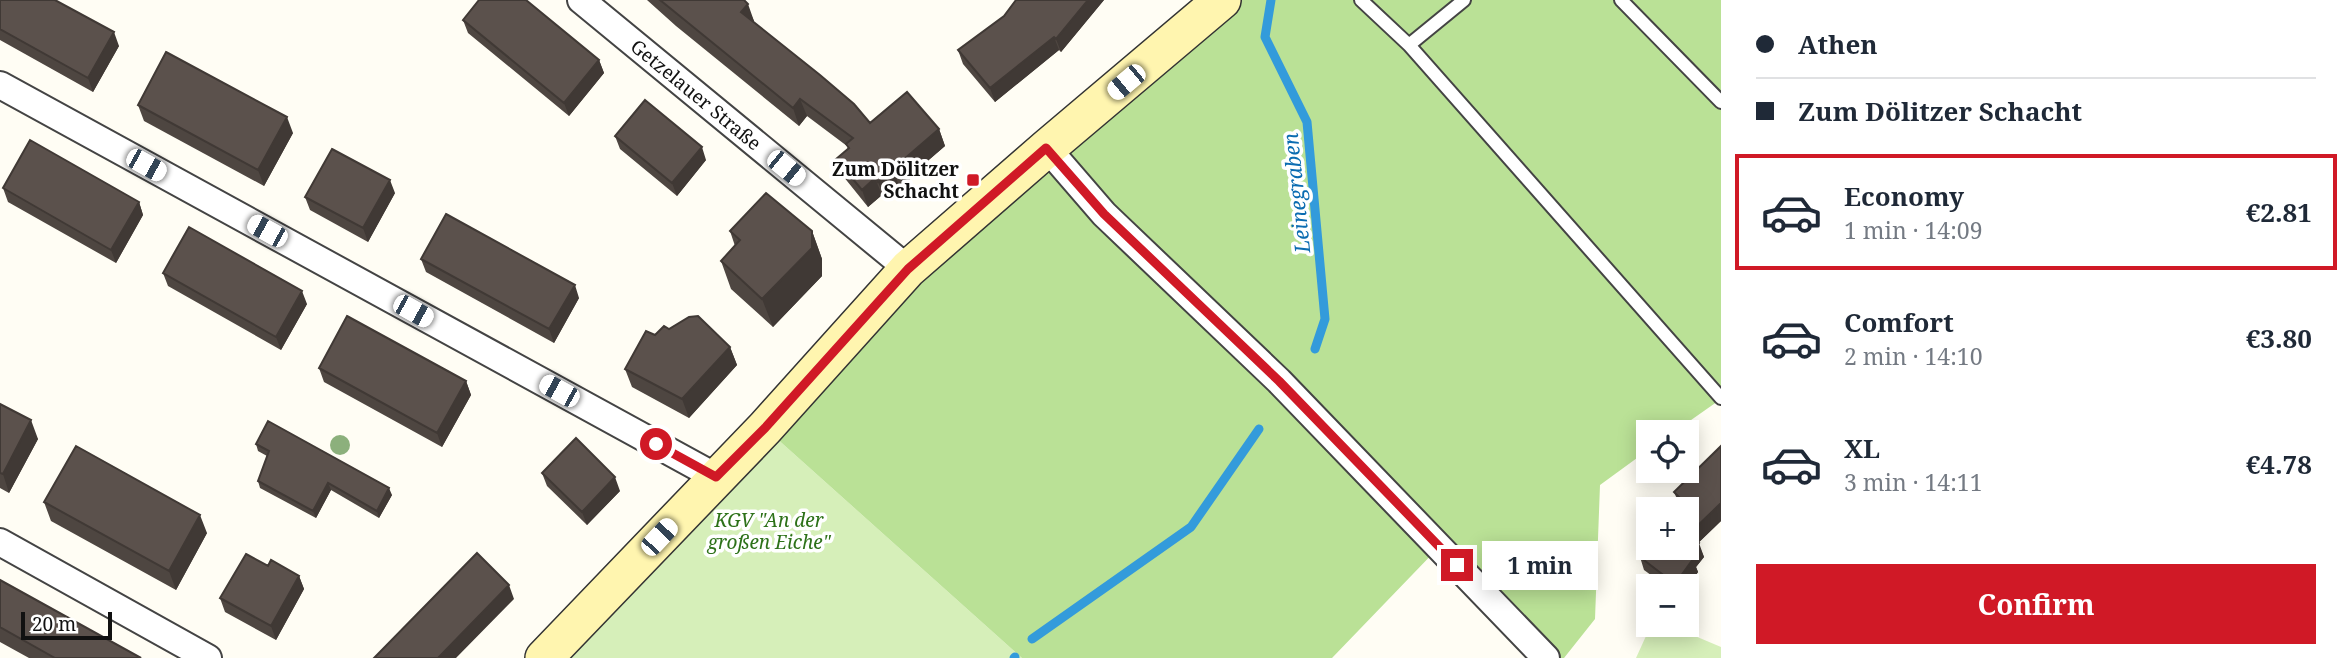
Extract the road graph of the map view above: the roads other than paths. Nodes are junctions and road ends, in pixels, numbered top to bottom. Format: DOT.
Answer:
graph roads {
  1 [pos="581,0"];
  2 [pos="1223,0"];
  3 [pos="1361,0"];
  4 [pos="1464,0"];
  5 [pos="1621,0"];
  6 [pos="1409,45"];
  7 [pos="0,85"];
  8 [pos="1721,102"];
  9 [pos="1046,148"];
  10 [pos="908,269"];
  11 [pos="1721,398"];
  12 [pos="716,477"];
  13 [pos="0,542"];
  14 [pos="208,658"];
  15 [pos="544,658"];
  16 [pos="1546,658"];
  1 -- 10 [label="street, Getzelauer Straße"];
  2 -- 9 [label="main road"];
  3 -- 6 [label="lane"];
  4 -- 6 [label="lane"];
  5 -- 8 [label="lane"];
  6 -- 11 [label="lane"];
  7 -- 12 [label="street"];
  9 -- 10 [label="main road"];
  9 -- 16 [label="street"];
  10 -- 12 [label="main road"];
  12 -- 15 [label="main road"];
  13 -- 14 [label="street"];
}
